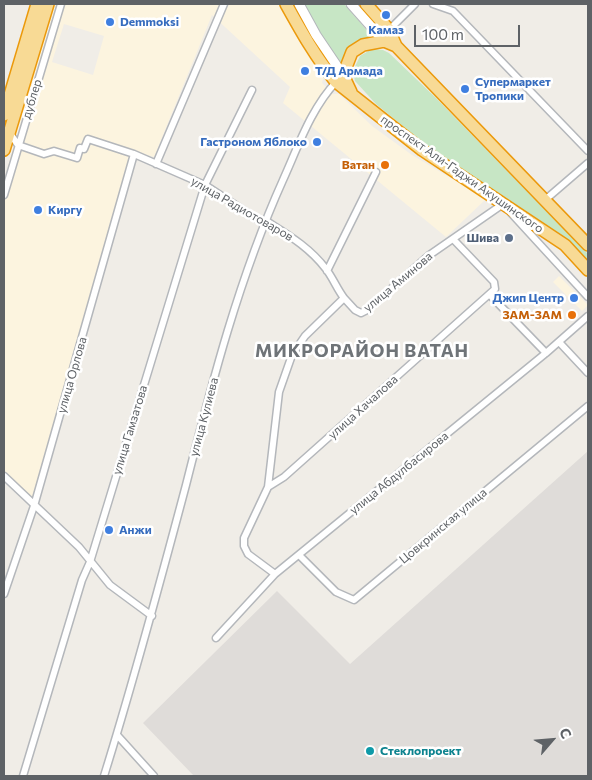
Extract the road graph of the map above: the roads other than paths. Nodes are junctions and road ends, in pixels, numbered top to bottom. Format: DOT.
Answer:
graph roads {
  1 [pos="37,4"];
  2 [pos="48,4"];
  3 [pos="61,4"];
  4 [pos="224,4"];
  5 [pos="286,4"];
  6 [pos="299,4"];
  7 [pos="351,4"];
  8 [pos="366,4"];
  9 [pos="415,4"];
  10 [pos="433,4"];
  11 [pos="386,35"];
  12 [pos="339,78"];
  13 [pos="252,90"];
  14 [pos="4,115"];
  15 [pos="9,132"];
  16 [pos="18,145"];
  17 [pos="4,150"];
  18 [pos="588,151"];
  19 [pos="134,154"];
  20 [pos="588,163"];
  21 [pos="156,164"];
  22 [pos="376,172"];
  23 [pos="205,186"];
  24 [pos="4,195"];
  25 [pos="545,200"];
  26 [pos="502,203"];
  27 [pos="263,223"];
  28 [pos="453,239"];
  29 [pos="588,245"];
  30 [pos="588,270"];
  31 [pos="327,271"];
  32 [pos="490,295"];
  33 [pos="588,297"];
  34 [pos="344,298"];
  35 [pos="588,316"];
  36 [pos="558,342"];
  37 [pos="546,353"];
  38 [pos="588,373"];
  39 [pos="588,406"];
  40 [pos="4,476"];
  41 [pos="268,487"];
  42 [pos="34,506"];
  43 [pos="299,555"];
  44 [pos="90,562"];
  45 [pos="275,574"];
  46 [pos="4,594"];
  47 [pos="152,616"];
  48 [pos="216,638"];
  49 [pos="117,735"];
  50 [pos="23,776"];
  51 [pos="104,776"];
  52 [pos="154,776"];
  1 -- 14 [label="highway"];
  2 -- 15 [label="highway"];
  3 -- 16 [label="street, дублер"];
  4 -- 21 [label="street"];
  5 -- 12 [label="highway"];
  6 -- 12 [label="main road"];
  7 -- 11 [label="main road"];
  8 -- 11 [label="highway"];
  9 -- 11 [label="street"];
  10 -- 18 [label="street"];
  11 -- 12 [label="highway"];
  11 -- 25 [label="highway, проспект Али-Гаджи Акушинского"];
  12 -- 26 [label="highway, проспект Али-Гаджи Акушинского"];
  12 -- 27 [label="street, улица Кулиева"];
  13 -- 23 [label="street, улица Гамзатова"];
  15 -- 16 [label="street"];
  15 -- 17 [label="highway"];
  16 -- 19 [label="street, улица Радиотоваров"];
  16 -- 24 [label="street, дублер"];
  19 -- 21 [label="street, улица Радиотоваров"];
  19 -- 42 [label="street, улица Орлова"];
  20 -- 25 [label="street"];
  21 -- 23 [label="street, улица Радиотоваров"];
  22 -- 31 [label="street"];
  23 -- 27 [label="street, улица Радиотоваров"];
  23 -- 44 [label="street, улица Гамзатова"];
  25 -- 29 [label="highway, проспект Али-Гаджи Акушинского"];
  26 -- 28 [label="street, улица Аминова"];
  26 -- 30 [label="highway, проспект Али-Гаджи Акушинского"];
  26 -- 33 [label="street"];
  27 -- 31 [label="street, улица Радиотоваров"];
  27 -- 47 [label="street, улица Кулиева"];
  28 -- 32 [label="street"];
  28 -- 34 [label="street, улица Аминова"];
  31 -- 34 [label="street, улица Радиотоваров"];
  32 -- 37 [label="street"];
  32 -- 41 [label="street, улица Хачалова"];
  34 -- 41 [label="street, улица Аминова"];
  35 -- 36 [label="street, улица Абдулбасирова"];
  36 -- 37 [label="street, улица Абдулбасирова"];
  36 -- 38 [label="street"];
  37 -- 43 [label="street, улица Абдулбасирова"];
  39 -- 43 [label="street, Цовкринская улица"];
  40 -- 42 [label="street"];
  41 -- 45 [label="street, улица Аминова"];
  42 -- 44 [label="street"];
  42 -- 46 [label="street, улица Орлова"];
  43 -- 45 [label="street, улица Абдулбасирова"];
  44 -- 47 [label="street"];
  44 -- 50 [label="street, улица Гамзатова"];
  45 -- 48 [label="street, улица Абдулбасирова"];
  47 -- 49 [label="street, улица Кулиева"];
  49 -- 51 [label="street, улица Кулиева"];
  49 -- 52 [label="street"];
}
